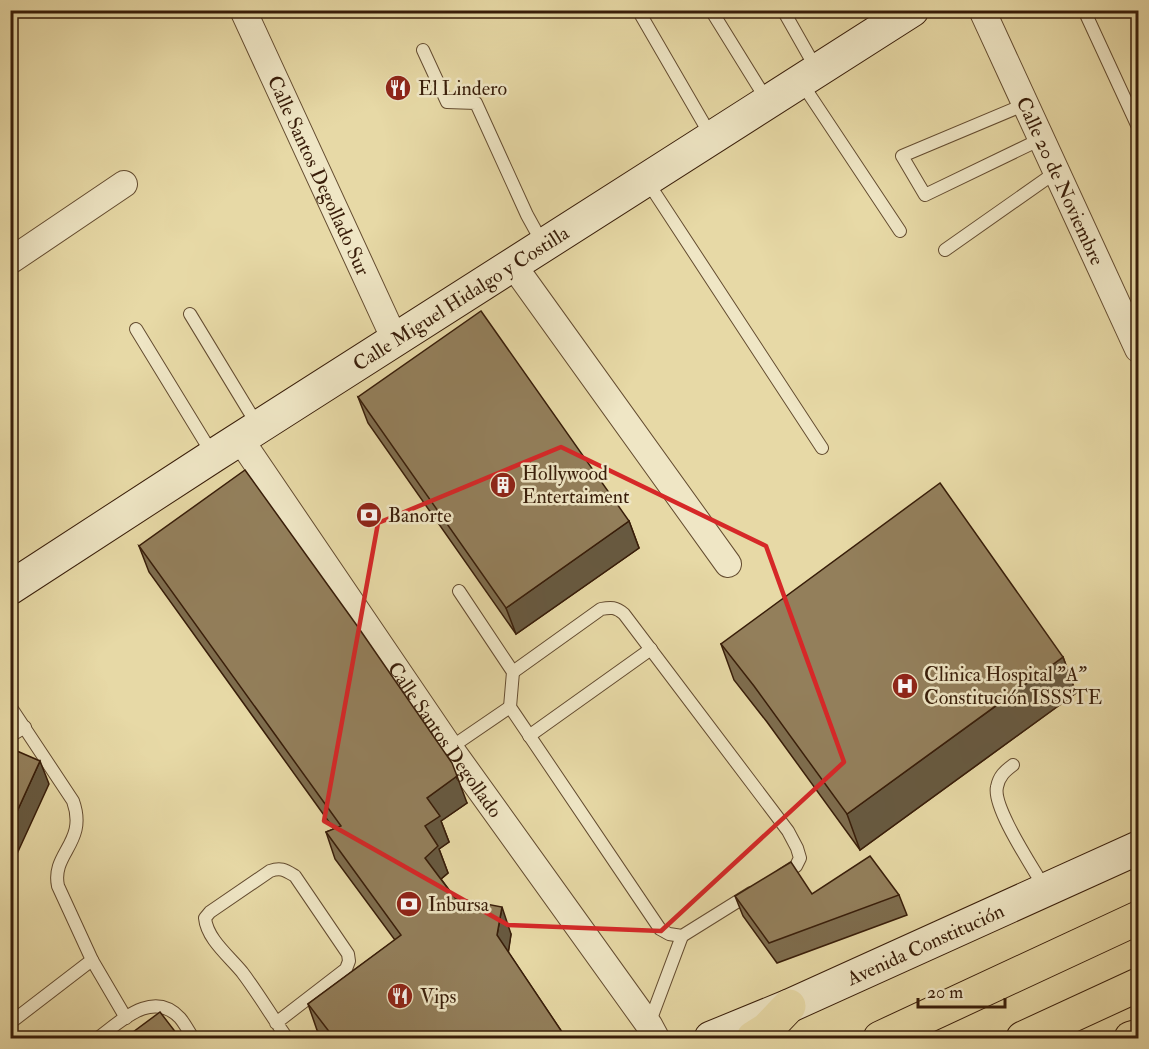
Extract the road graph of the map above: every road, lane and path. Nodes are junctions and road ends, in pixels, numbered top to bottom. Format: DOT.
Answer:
graph roads {
  1 [pos="243,10"];
  2 [pos="638,10"];
  3 [pos="711,10"];
  4 [pos="783,10"];
  5 [pos="912,10"];
  6 [pos="982,10"];
  7 [pos="1084,10"];
  8 [pos="423,50"];
  9 [pos="809,77"];
  10 [pos="769,103"];
  11 [pos="1026,104"];
  12 [pos="1138,127"];
  13 [pos="712,138"];
  14 [pos="1041,139"];
  15 [pos="1056,171"];
  16 [pos="646,180"];
  17 [pos="124,184"];
  18 [pos="900,231"];
  19 [pos="543,245"];
  20 [pos="945,249"];
  21 [pos="10,261"];
  22 [pos="513,265"];
  23 [pos="190,314"];
  24 [pos="136,329"];
  25 [pos="395,340"];
  26 [pos="1138,350"];
  27 [pos="237,440"];
  28 [pos="822,448"];
  29 [pos="728,564"];
  30 [pos="10,588"];
  31 [pos="459,591"];
  32 [pos="651,649"];
  33 [pos="513,672"];
  34 [pos="10,706"];
  35 [pos="510,707"];
  36 [pos="26,727"];
  37 [pos="10,735"];
  38 [pos="529,736"];
  39 [pos="450,748"];
  40 [pos="1013,765"];
  41 [pos="1138,848"];
  42 [pos="1046,890"];
  43 [pos="1138,918"];
  44 [pos="682,936"];
  45 [pos="92,960"];
  46 [pos="1138,985"];
  47 [pos="789,1006"];
  48 [pos="126,1018"];
  49 [pos="10,1023"];
  50 [pos="276,1023"];
  51 [pos="652,1032"];
  52 [pos="1138,1036"];
  53 [pos="98,1038"];
  54 [pos="193,1038"];
  55 [pos="287,1038"];
  56 [pos="711,1038"];
  57 [pos="753,1038"];
  58 [pos="880,1038"];
  59 [pos="1023,1038"];
  60 [pos="1131,1038"];
  1 -- 25 [label="street, Calle Santos Degollado Sur"];
  2 -- 13 [label="lane"];
  3 -- 10 [label="lane"];
  4 -- 9 [label="lane"];
  5 -- 9 [label="street, Calle Miguel Hidalgo y Costilla"];
  6 -- 11 [label="street, Calle 20 de Noviembre"];
  7 -- 12 [label="lane"];
  8 -- 19 [label="lane"];
  9 -- 10 [label="street, Calle Miguel Hidalgo y Costilla"];
  9 -- 18 [label="lane"];
  10 -- 13 [label="street, Calle Miguel Hidalgo y Costilla"];
  11 -- 14 [label="street, Calle 20 de Noviembre"];
  11 -- 14 [label="lane"];
  13 -- 16 [label="street, Calle Miguel Hidalgo y Costilla"];
  14 -- 15 [label="street, Calle 20 de Noviembre"];
  15 -- 20 [label="lane"];
  15 -- 26 [label="street, Calle 20 de Noviembre"];
  16 -- 19 [label="street, Calle Miguel Hidalgo y Costilla"];
  16 -- 28 [label="lane"];
  17 -- 21 [label="street"];
  19 -- 22 [label="street, Calle Miguel Hidalgo y Costilla"];
  22 -- 25 [label="street, Calle Miguel Hidalgo y Costilla"];
  22 -- 29 [label="street"];
  23 -- 27 [label="lane"];
  24 -- 27 [label="lane"];
  25 -- 27 [label="street, Calle Miguel Hidalgo y Costilla"];
  27 -- 30 [label="street, Calle Miguel Hidalgo y Costilla"];
  27 -- 39 [label="street, Calle Santos Degollado"];
  31 -- 33 [label="lane"];
  32 -- 33 [label="lane"];
  32 -- 38 [label="lane"];
  32 -- 44 [label="lane"];
  33 -- 35 [label="lane"];
  34 -- 36 [label="lane"];
  35 -- 38 [label="lane"];
  35 -- 39 [label="lane"];
  36 -- 37 [label="lane"];
  36 -- 45 [label="lane"];
  38 -- 44 [label="lane"];
  39 -- 51 [label="street, Calle Santos Degollado"];
  40 -- 42 [label="lane"];
  41 -- 42 [label="street, Avenida Constitución"];
  42 -- 47 [label="street, Avenida Constitución"];
  43 -- 58 [label="main road"];
  44 -- 51 [label="lane"];
  45 -- 48 [label="lane"];
  45 -- 49 [label="lane"];
  46 -- 59 [label="main road"];
  47 -- 56 [label="street, Avenida Constitución"];
  47 -- 57 [label="main road"];
  48 -- 53 [label="lane"];
  48 -- 54 [label="lane"];
  50 -- 50 [label="lane"];
  50 -- 55 [label="lane"];
  52 -- 60 [label="main road"];
}
